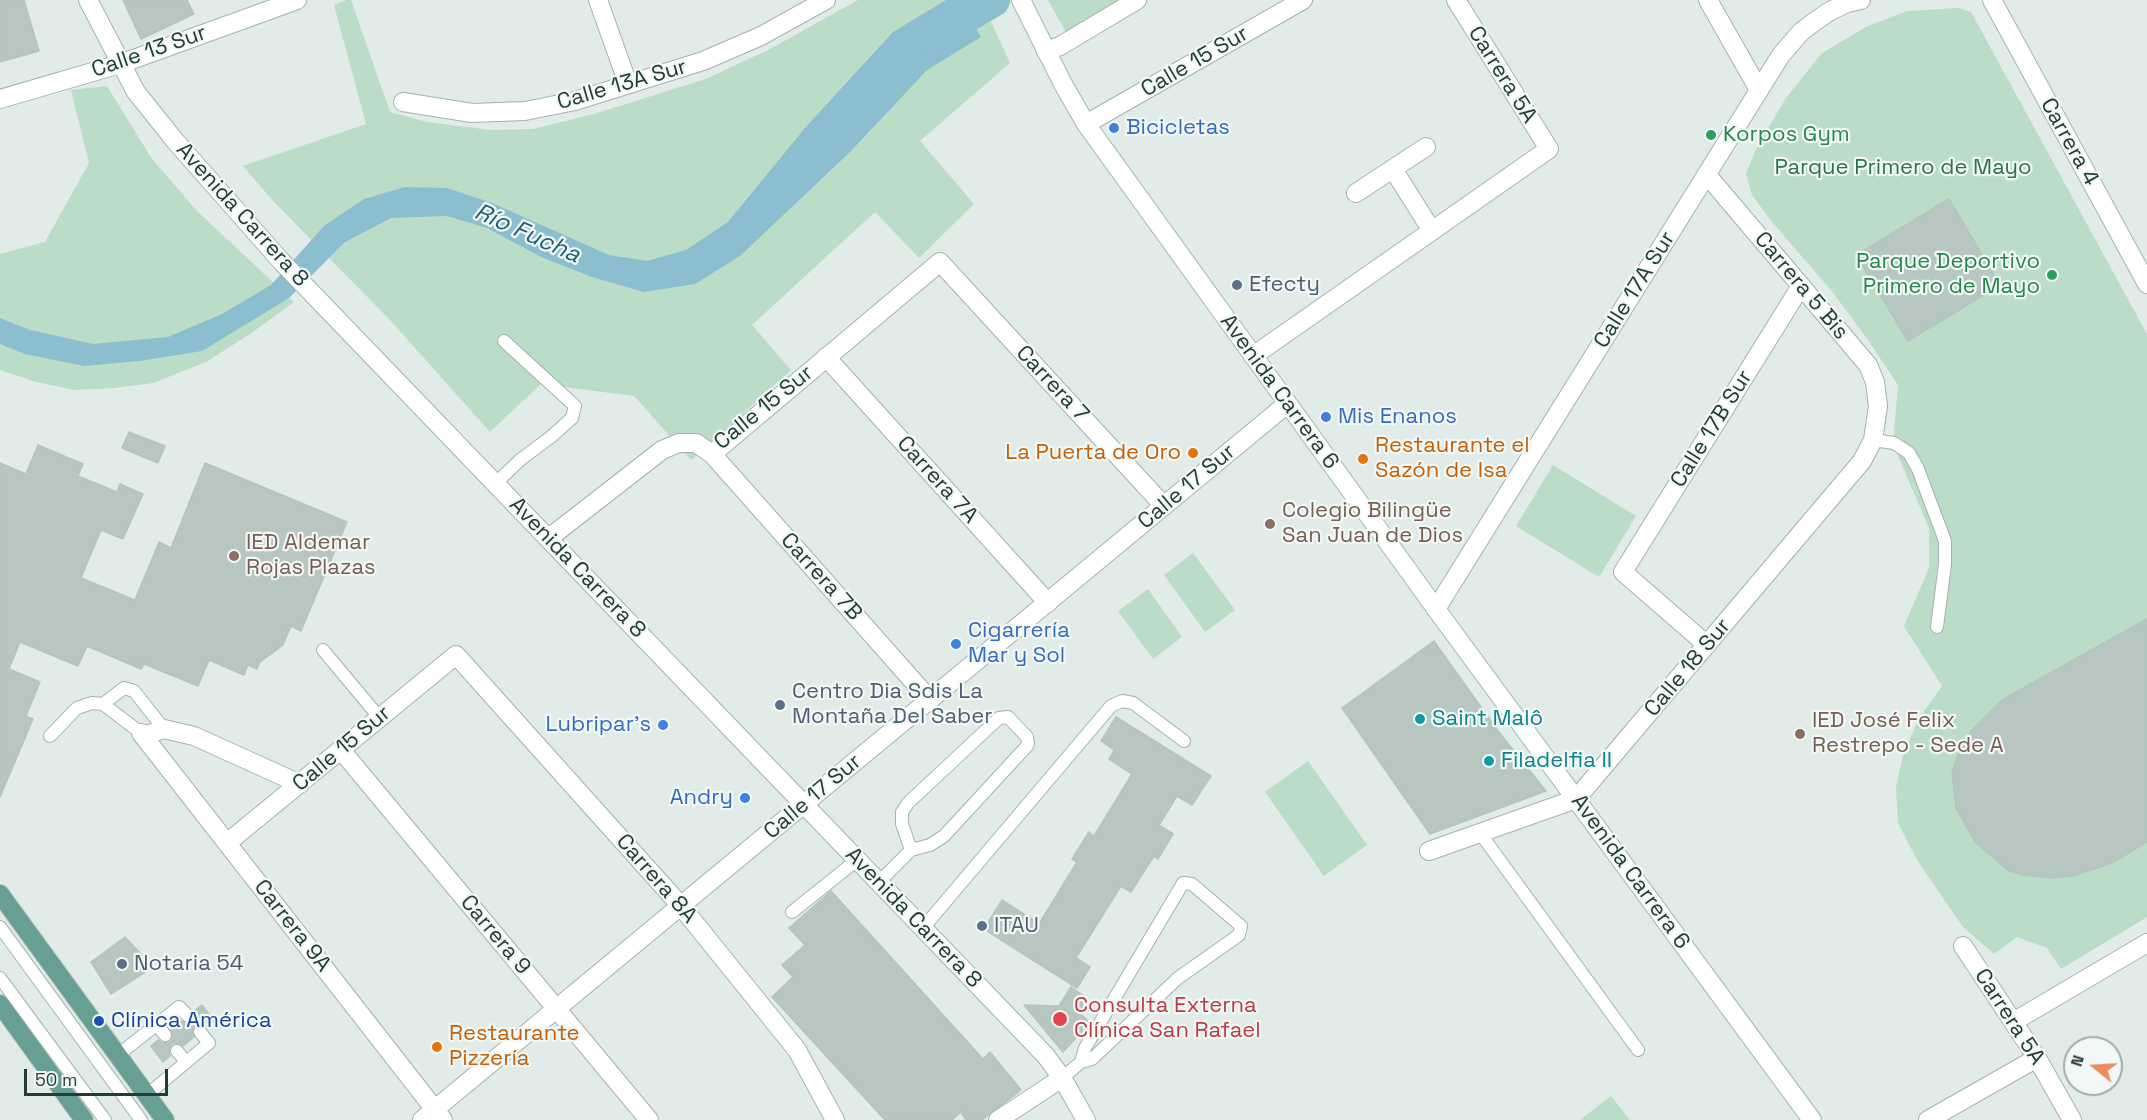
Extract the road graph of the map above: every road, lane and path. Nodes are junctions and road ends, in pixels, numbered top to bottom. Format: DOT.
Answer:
graph roads {
  1 [pos="88,0"];
  2 [pos="297,0"];
  3 [pos="598,0"];
  4 [pos="826,0"];
  5 [pos="1137,0"];
  6 [pos="1303,0"];
  7 [pos="1456,0"];
  8 [pos="1708,0"];
  9 [pos="1861,0"];
  10 [pos="1992,0"];
  11 [pos="1022,2"];
  12 [pos="1046,51"];
  13 [pos="120,64"];
  14 [pos="628,84"];
  15 [pos="1759,90"];
  16 [pos="0,99"];
  17 [pos="403,102"];
  18 [pos="1086,124"];
  19 [pos="1426,147"];
  20 [pos="1393,169"];
  21 [pos="1707,175"];
  22 [pos="1356,194"];
  23 [pos="1432,231"];
  24 [pos="940,262"];
  25 [pos="2147,284"];
  26 [pos="1801,286"];
  27 [pos="504,341"];
  28 [pos="1253,356"];
  29 [pos="826,357"];
  30 [pos="1287,404"];
  31 [pos="1878,406"];
  32 [pos="1873,440"];
  33 [pos="712,454"];
  34 [pos="496,483"];
  35 [pos="1164,506"];
  36 [pos="549,538"];
  37 [pos="1048,603"];
  38 [pos="1436,609"];
  39 [pos="1937,627"];
  40 [pos="1707,645"];
  41 [pos="323,650"];
  42 [pos="456,655"];
  43 [pos="930,700"];
  44 [pos="103,704"];
  45 [pos="379,717"];
  46 [pos="164,729"];
  47 [pos="142,735"];
  48 [pos="50,736"];
  49 [pos="1184,741"];
  50 [pos="341,750"];
  51 [pos="300,784"];
  52 [pos="1576,799"];
  53 [pos="805,804"];
  54 [pos="1480,833"];
  55 [pos="227,843"];
  56 [pos="911,850"];
  57 [pos="1429,851"];
  58 [pos="857,860"];
  59 [pos="879,882"];
  60 [pos="0,894"];
  61 [pos="681,906"];
  62 [pos="792,912"];
  63 [pos="0,927"];
  64 [pos="923,928"];
  65 [pos="2147,943"];
  66 [pos="1963,946"];
  67 [pos="0,978"];
  68 [pos="0,1004"];
  69 [pos="557,1009"];
  70 [pos="188,1016"];
  71 [pos="2013,1022"];
  72 [pos="156,1024"];
  73 [pos="200,1032"];
  74 [pos="165,1035"];
  75 [pos="177,1050"];
  76 [pos="1638,1050"];
  77 [pos="118,1055"];
  78 [pos="2037,1058"];
  79 [pos="186,1062"];
  80 [pos="1081,1062"];
  81 [pos="1062,1078"];
  82 [pos="147,1095"];
  83 [pos="433,1116"];
  84 [pos="84,1120"];
  85 [pos="105,1120"];
  86 [pos="141,1120"];
  87 [pos="165,1120"];
  88 [pos="649,1120"];
  89 [pos="835,1120"];
  90 [pos="998,1120"];
  91 [pos="1086,1120"];
  92 [pos="1812,1120"];
  93 [pos="1928,1120"];
  94 [pos="2072,1120"];
  1 -- 13 [label="street, Avenida Carrera 8"];
  2 -- 13 [label="street, Calle 13 Sur"];
  3 -- 14 [label="street"];
  4 -- 14 [label="street, Calle 13A Sur"];
  5 -- 12 [label="street"];
  6 -- 18 [label="street, Calle 15 Sur"];
  7 -- 23 [label="street, Carrera 5A"];
  8 -- 15 [label="street"];
  9 -- 15 [label="street, Calle 17A Sur"];
  10 -- 25 [label="street, Carrera 4"];
  11 -- 12 [label="street, Avenida Carrera 6"];
  12 -- 18 [label="street, Avenida Carrera 6"];
  13 -- 16 [label="street, Calle 13 Sur"];
  13 -- 34 [label="street, Avenida Carrera 8"];
  14 -- 17 [label="street, Calle 13A Sur"];
  15 -- 21 [label="street, Calle 17A Sur"];
  18 -- 28 [label="street, Avenida Carrera 6"];
  19 -- 20 [label="street"];
  20 -- 22 [label="street"];
  20 -- 23 [label="street"];
  21 -- 26 [label="street, Carrera 5 Bis"];
  21 -- 38 [label="street, Calle 17A Sur"];
  23 -- 28 [label="street"];
  24 -- 29 [label="street, Calle 15 Sur"];
  24 -- 35 [label="street, Carrera 7"];
  26 -- 31 [label="street, Carrera 5 Bis"];
  26 -- 40 [label="street, Calle 17B Sur"];
  27 -- 34 [label="lane"];
  28 -- 30 [label="street, Avenida Carrera 6"];
  29 -- 33 [label="street, Calle 15 Sur"];
  29 -- 37 [label="street, Carrera 7A"];
  30 -- 35 [label="street, Calle 17 Sur"];
  30 -- 38 [label="street, Avenida Carrera 6"];
  31 -- 32 [label="street, Calle 18 Sur"];
  32 -- 39 [label="lane"];
  32 -- 40 [label="street, Calle 18 Sur"];
  33 -- 36 [label="street, Calle 15 Sur"];
  33 -- 43 [label="street, Carrera 7B"];
  34 -- 36 [label="street, Avenida Carrera 8"];
  35 -- 37 [label="street, Calle 17 Sur"];
  36 -- 53 [label="street, Avenida Carrera 8"];
  37 -- 43 [label="street, Calle 17 Sur"];
  38 -- 52 [label="street, Avenida Carrera 6"];
  40 -- 52 [label="street, Calle 18 Sur"];
  41 -- 45 [label="lane"];
  42 -- 45 [label="street, Calle 15 Sur"];
  42 -- 61 [label="street, Carrera 8A"];
  43 -- 53 [label="street, Calle 17 Sur"];
  44 -- 46 [label="lane"];
  44 -- 47 [label="lane"];
  44 -- 48 [label="lane"];
  45 -- 50 [label="street, Calle 15 Sur"];
  46 -- 47 [label="street"];
  46 -- 51 [label="street"];
  47 -- 55 [label="street, Carrera 9A"];
  49 -- 64 [label="lane"];
  50 -- 51 [label="street, Calle 15 Sur"];
  50 -- 69 [label="street, Carrera 9"];
  51 -- 55 [label="street, Calle 15 Sur"];
  52 -- 54 [label="street"];
  52 -- 92 [label="street, Avenida Carrera 6"];
  53 -- 58 [label="street, Avenida Carrera 8"];
  53 -- 61 [label="street, Calle 17 Sur"];
  54 -- 57 [label="street"];
  54 -- 76 [label="lane"];
  55 -- 83 [label="street, Carrera 9A"];
  56 -- 56 [label="lane"];
  56 -- 59 [label="lane"];
  58 -- 59 [label="street, Avenida Carrera 8"];
  58 -- 62 [label="lane"];
  59 -- 64 [label="street, Avenida Carrera 8"];
  60 -- 77 [label="main road"];
  61 -- 69 [label="street, Calle 17 Sur"];
  61 -- 89 [label="street, Carrera 8A"];
  63 -- 86 [label="lane"];
  64 -- 81 [label="street, Avenida Carrera 8"];
  65 -- 71 [label="street"];
  66 -- 71 [label="street, Carrera 5A"];
  67 -- 85 [label="lane"];
  68 -- 84 [label="main road"];
  69 -- 83 [label="street, Calle 17 Sur"];
  69 -- 88 [label="street, Carrera 9"];
  70 -- 72 [label="lane"];
  71 -- 78 [label="street, Carrera 5A"];
  72 -- 74 [label="lane"];
  72 -- 77 [label="lane"];
  73 -- 79 [label="lane"];
  75 -- 79 [label="lane"];
  77 -- 82 [label="main road"];
  78 -- 93 [label="street"];
  78 -- 94 [label="street, Carrera 5A"];
  79 -- 82 [label="lane"];
  80 -- 80 [label="lane"];
  80 -- 81 [label="lane"];
  81 -- 90 [label="street"];
  81 -- 91 [label="street, Avenida Carrera 8"];
  82 -- 87 [label="main road"];
}
